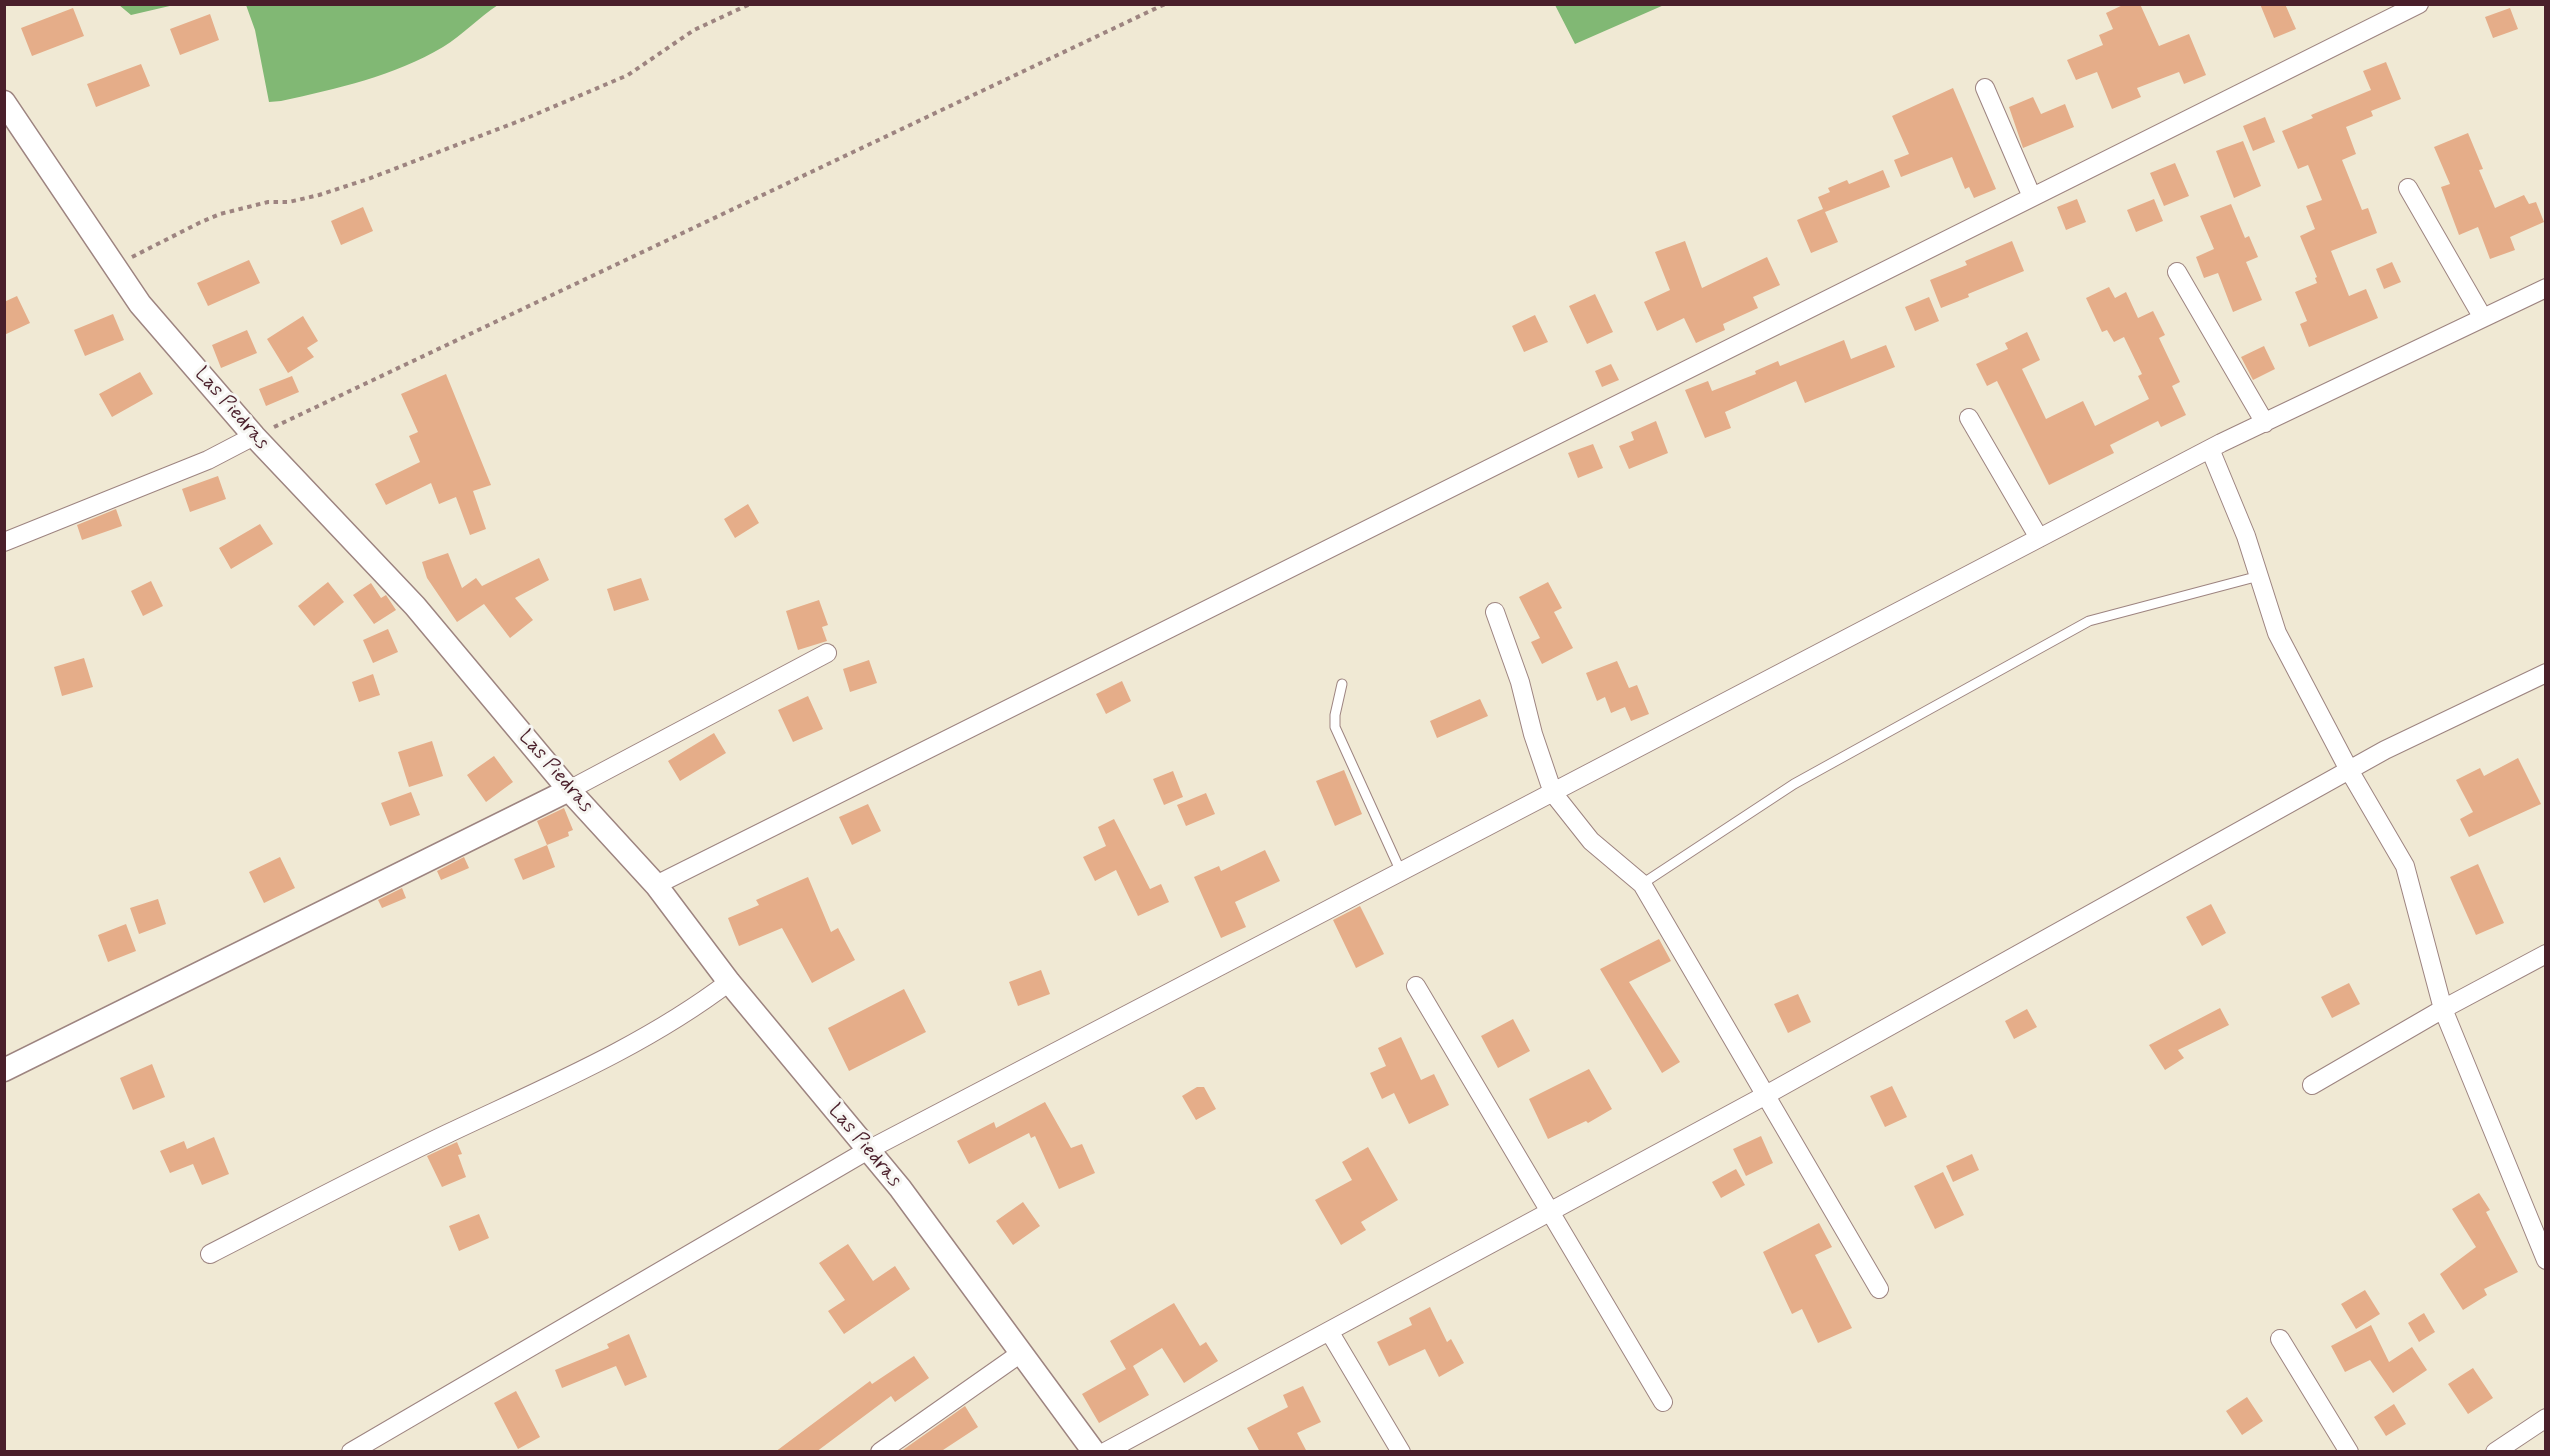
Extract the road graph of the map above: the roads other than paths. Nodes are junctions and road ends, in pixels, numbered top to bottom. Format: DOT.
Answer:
graph roads {
  1 [pos="2419,4"];
  2 [pos="1985,88"];
  3 [pos="4,102"];
  4 [pos="2408,188"];
  5 [pos="2032,197"];
  6 [pos="2177,272"];
  7 [pos="2546,288"];
  8 [pos="2483,318"];
  9 [pos="1969,418"];
  10 [pos="2265,423"];
  11 [pos="254,436"];
  12 [pos="2210,449"];
  13 [pos="2039,538"];
  14 [pos="4,542"];
  15 [pos="2259,576"];
  16 [pos="1495,612"];
  17 [pos="827,653"];
  18 [pos="2546,673"];
  19 [pos="1342,684"];
  20 [pos="2349,770"];
  21 [pos="569,790"];
  22 [pos="1553,793"];
  23 [pos="1401,872"];
  24 [pos="1642,884"];
  25 [pos="656,885"];
  26 [pos="2546,954"];
  27 [pos="729,982"];
  28 [pos="1416,986"];
  29 [pos="2443,1009"];
  30 [pos="4,1070"];
  31 [pos="2312,1085"];
  32 [pos="1766,1095"];
  33 [pos="868,1150"];
  34 [pos="1550,1211"];
  35 [pos="210,1254"];
  36 [pos="2546,1260"];
  37 [pos="1879,1289"];
  38 [pos="1329,1331"];
  39 [pos="2280,1340"];
  40 [pos="1021,1353"];
  41 [pos="1663,1402"];
  42 [pos="2546,1418"];
  43 [pos="351,1452"];
  44 [pos="880,1452"];
  45 [pos="1094,1452"];
  46 [pos="1105,1452"];
  47 [pos="1401,1452"];
  48 [pos="2349,1452"];
  49 [pos="2494,1452"];
  1 -- 5 [label="street"];
  2 -- 5 [label="street"];
  3 -- 11 [label="street, Las Piedras"];
  4 -- 8 [label="street"];
  5 -- 25 [label="street"];
  6 -- 10 [label="street"];
  7 -- 8 [label="street"];
  8 -- 10 [label="street"];
  9 -- 13 [label="street"];
  10 -- 12 [label="street"];
  11 -- 14 [label="street"];
  11 -- 21 [label="street, Las Piedras"];
  12 -- 13 [label="street"];
  12 -- 15 [label="street"];
  13 -- 22 [label="street"];
  15 -- 20 [label="street"];
  15 -- 24 [label="lane"];
  16 -- 22 [label="street"];
  17 -- 21 [label="street"];
  18 -- 20 [label="street"];
  19 -- 23 [label="lane"];
  20 -- 29 [label="street"];
  20 -- 32 [label="street"];
  21 -- 25 [label="street, Las Piedras"];
  21 -- 30 [label="street"];
  22 -- 23 [label="street"];
  22 -- 24 [label="street"];
  23 -- 33 [label="street"];
  24 -- 32 [label="street"];
  25 -- 27 [label="street, Las Piedras"];
  26 -- 29 [label="street"];
  27 -- 33 [label="street, Las Piedras"];
  27 -- 35 [label="street"];
  28 -- 34 [label="street"];
  29 -- 31 [label="street"];
  29 -- 36 [label="street"];
  32 -- 34 [label="street"];
  32 -- 37 [label="street"];
  33 -- 40 [label="street, Las Piedras"];
  33 -- 43 [label="street"];
  34 -- 38 [label="street"];
  34 -- 41 [label="street"];
  38 -- 46 [label="street"];
  38 -- 47 [label="street"];
  39 -- 48 [label="street"];
  40 -- 44 [label="street"];
  40 -- 45 [label="street, Las Piedras"];
  42 -- 49 [label="street"];
}
